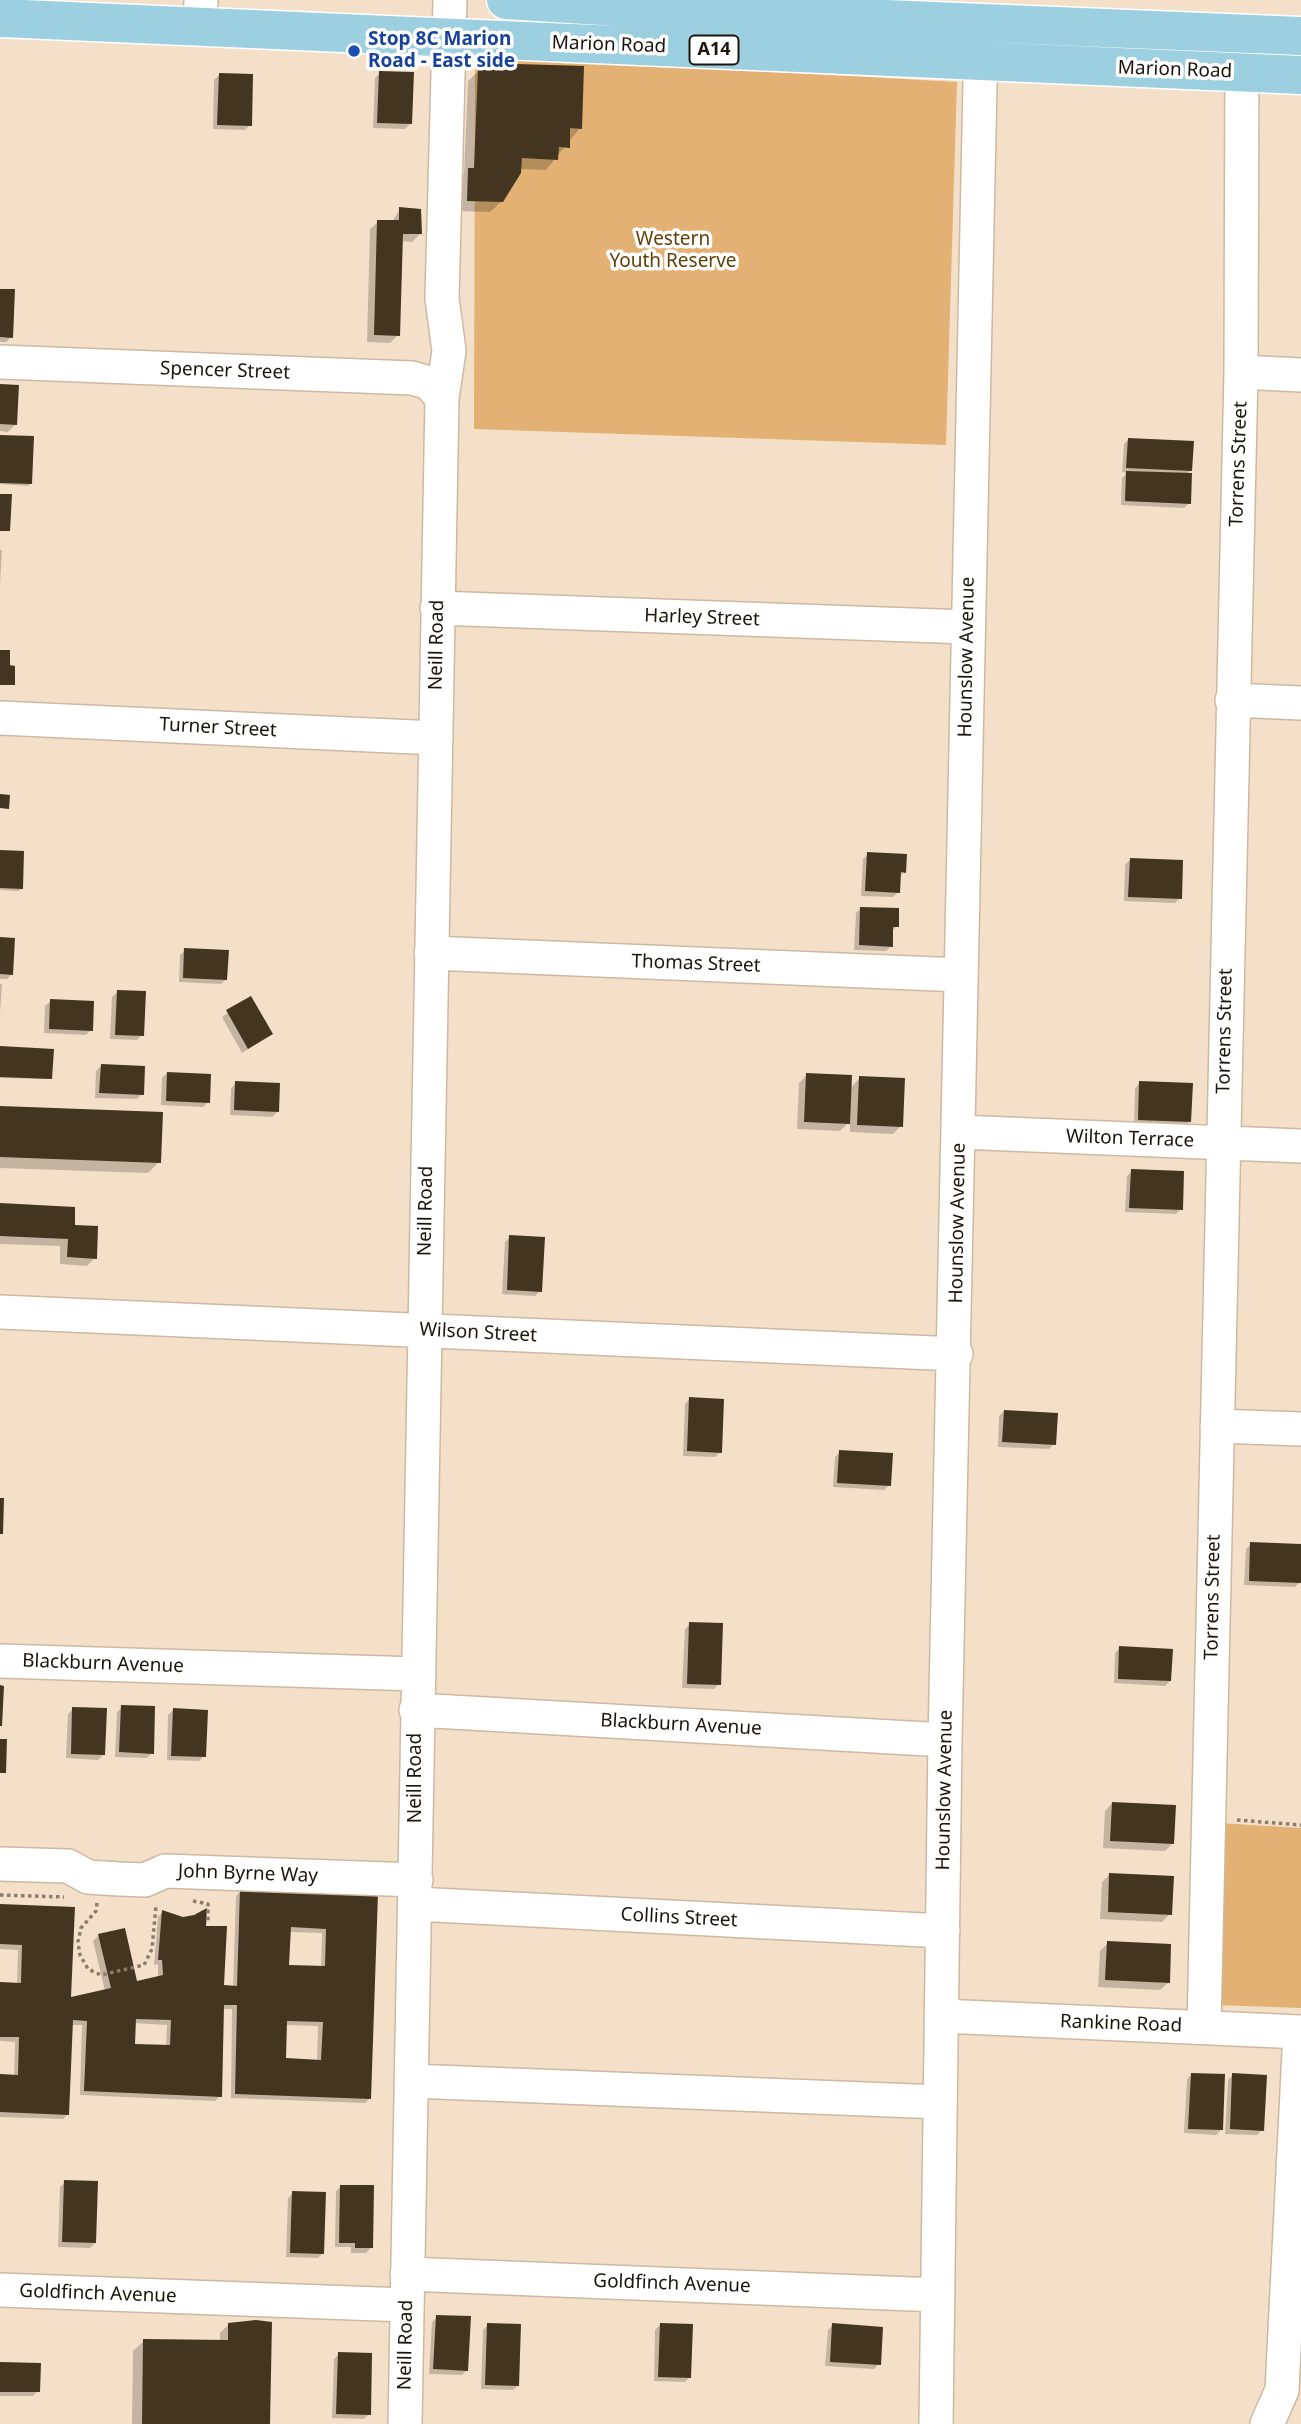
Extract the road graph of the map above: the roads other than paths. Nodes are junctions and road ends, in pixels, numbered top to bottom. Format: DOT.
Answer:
graph roads {
  1 [pos="450,0"];
  2 [pos="506,0"];
  3 [pos="201,12"];
  4 [pos="1037,12"];
  5 [pos="0,18"];
  6 [pos="665,19"];
  7 [pos="982,23"];
  8 [pos="1242,34"];
  9 [pos="1301,36"];
  10 [pos="449,39"];
  11 [pos="980,62"];
  12 [pos="1035,65"];
  13 [pos="1242,72"];
  14 [pos="1301,75"];
  15 [pos="0,362"];
  16 [pos="1241,372"];
  17 [pos="1301,375"];
  18 [pos="442,398"];
  19 [pos="437,608"];
  20 [pos="967,627"];
  21 [pos="1232,699"];
  22 [pos="1301,703"];
  23 [pos="0,718"];
  24 [pos="436,738"];
  25 [pos="431,953"];
  26 [pos="961,975"];
  27 [pos="959,1132"];
  28 [pos="1222,1142"];
  29 [pos="1301,1146"];
  30 [pos="0,1312"];
  31 [pos="423,1331"];
  32 [pos="956,1354"];
  33 [pos="1217,1426"];
  34 [pos="1301,1429"];
  35 [pos="0,1661"];
  36 [pos="417,1674"];
  37 [pos="416,1710"];
  38 [pos="945,1740"];
  39 [pos="0,1864"];
  40 [pos="416,1892"];
  41 [pos="943,1931"];
  42 [pos="942,2016"];
  43 [pos="1204,2027"];
  44 [pos="1300,2032"];
  45 [pos="411,2081"];
  46 [pos="940,2102"];
  47 [pos="406,2289"];
  48 [pos="0,2290"];
  49 [pos="938,2295"];
  50 [pos="405,2424"];
  51 [pos="936,2424"];
  52 [pos="1267,2424"];
  1 -- 10 [label="street, Neill Road"];
  2 -- 6 [label="main road, Marion Road / A14"];
  3 -- 5 [label="main road, Marion Road / A14"];
  3 -- 10 [label="main road, Marion Road / A14"];
  4 -- 7 [label="main road, Marion Road / A14"];
  4 -- 8 [label="main road, Marion Road / A14"];
  4 -- 12 [label="street"];
  6 -- 7 [label="main road, Marion Road / A14"];
  6 -- 10 [label="main road, Marion Road / A14"];
  6 -- 11 [label="main road, Marion Road / A14"];
  7 -- 11 [label="street, Hounslow Avenue"];
  8 -- 9 [label="main road, Marion Road / A14"];
  8 -- 13 [label="street, Torrens Street"];
  10 -- 18 [label="street, Neill Road"];
  11 -- 12 [label="main road, Marion Road / A14"];
  11 -- 20 [label="street, Hounslow Avenue"];
  12 -- 13 [label="main road, Marion Road / A14"];
  13 -- 14 [label="main road, Marion Road / A14"];
  13 -- 16 [label="street, Torrens Street"];
  15 -- 18 [label="street, Spencer Street"];
  16 -- 17 [label="street"];
  16 -- 21 [label="street, Torrens Street"];
  18 -- 19 [label="street, Neill Road"];
  19 -- 20 [label="street, Harley Street"];
  19 -- 24 [label="street, Neill Road"];
  20 -- 26 [label="street, Hounslow Avenue"];
  21 -- 22 [label="street"];
  21 -- 28 [label="street, Torrens Street"];
  23 -- 24 [label="street, Turner Street"];
  24 -- 25 [label="street, Neill Road"];
  25 -- 26 [label="street, Thomas Street"];
  25 -- 31 [label="street, Neill Road"];
  26 -- 27 [label="street, Hounslow Avenue"];
  27 -- 28 [label="street, Wilton Terrace"];
  27 -- 32 [label="street, Hounslow Avenue"];
  28 -- 29 [label="street, Wilton Terrace"];
  28 -- 33 [label="street, Torrens Street"];
  30 -- 31 [label="street, Wilson Street"];
  31 -- 32 [label="street, Wilson Street"];
  31 -- 36 [label="street, Neill Road"];
  32 -- 38 [label="street, Hounslow Avenue"];
  33 -- 34 [label="street"];
  33 -- 43 [label="street, Torrens Street"];
  35 -- 36 [label="street, Blackburn Avenue"];
  36 -- 37 [label="street, Neill Road"];
  37 -- 38 [label="street, Blackburn Avenue"];
  37 -- 40 [label="street, Neill Road"];
  38 -- 41 [label="street, Hounslow Avenue"];
  39 -- 40 [label="street, John Byrne Way"];
  40 -- 41 [label="street, Collins Street"];
  40 -- 45 [label="street, Neill Road"];
  41 -- 42 [label="street, Hounslow Avenue"];
  42 -- 43 [label="street, Rankine Road"];
  42 -- 46 [label="street, Hounslow Avenue"];
  43 -- 44 [label="street, Rankine Road"];
  44 -- 52 [label="street"];
  45 -- 46 [label="street"];
  45 -- 47 [label="street, Neill Road"];
  46 -- 49 [label="street, Hounslow Avenue"];
  47 -- 48 [label="street, Goldfinch Avenue"];
  47 -- 49 [label="street, Goldfinch Avenue"];
  47 -- 50 [label="street, Neill Road"];
  49 -- 51 [label="street, Hounslow Avenue"];
}
